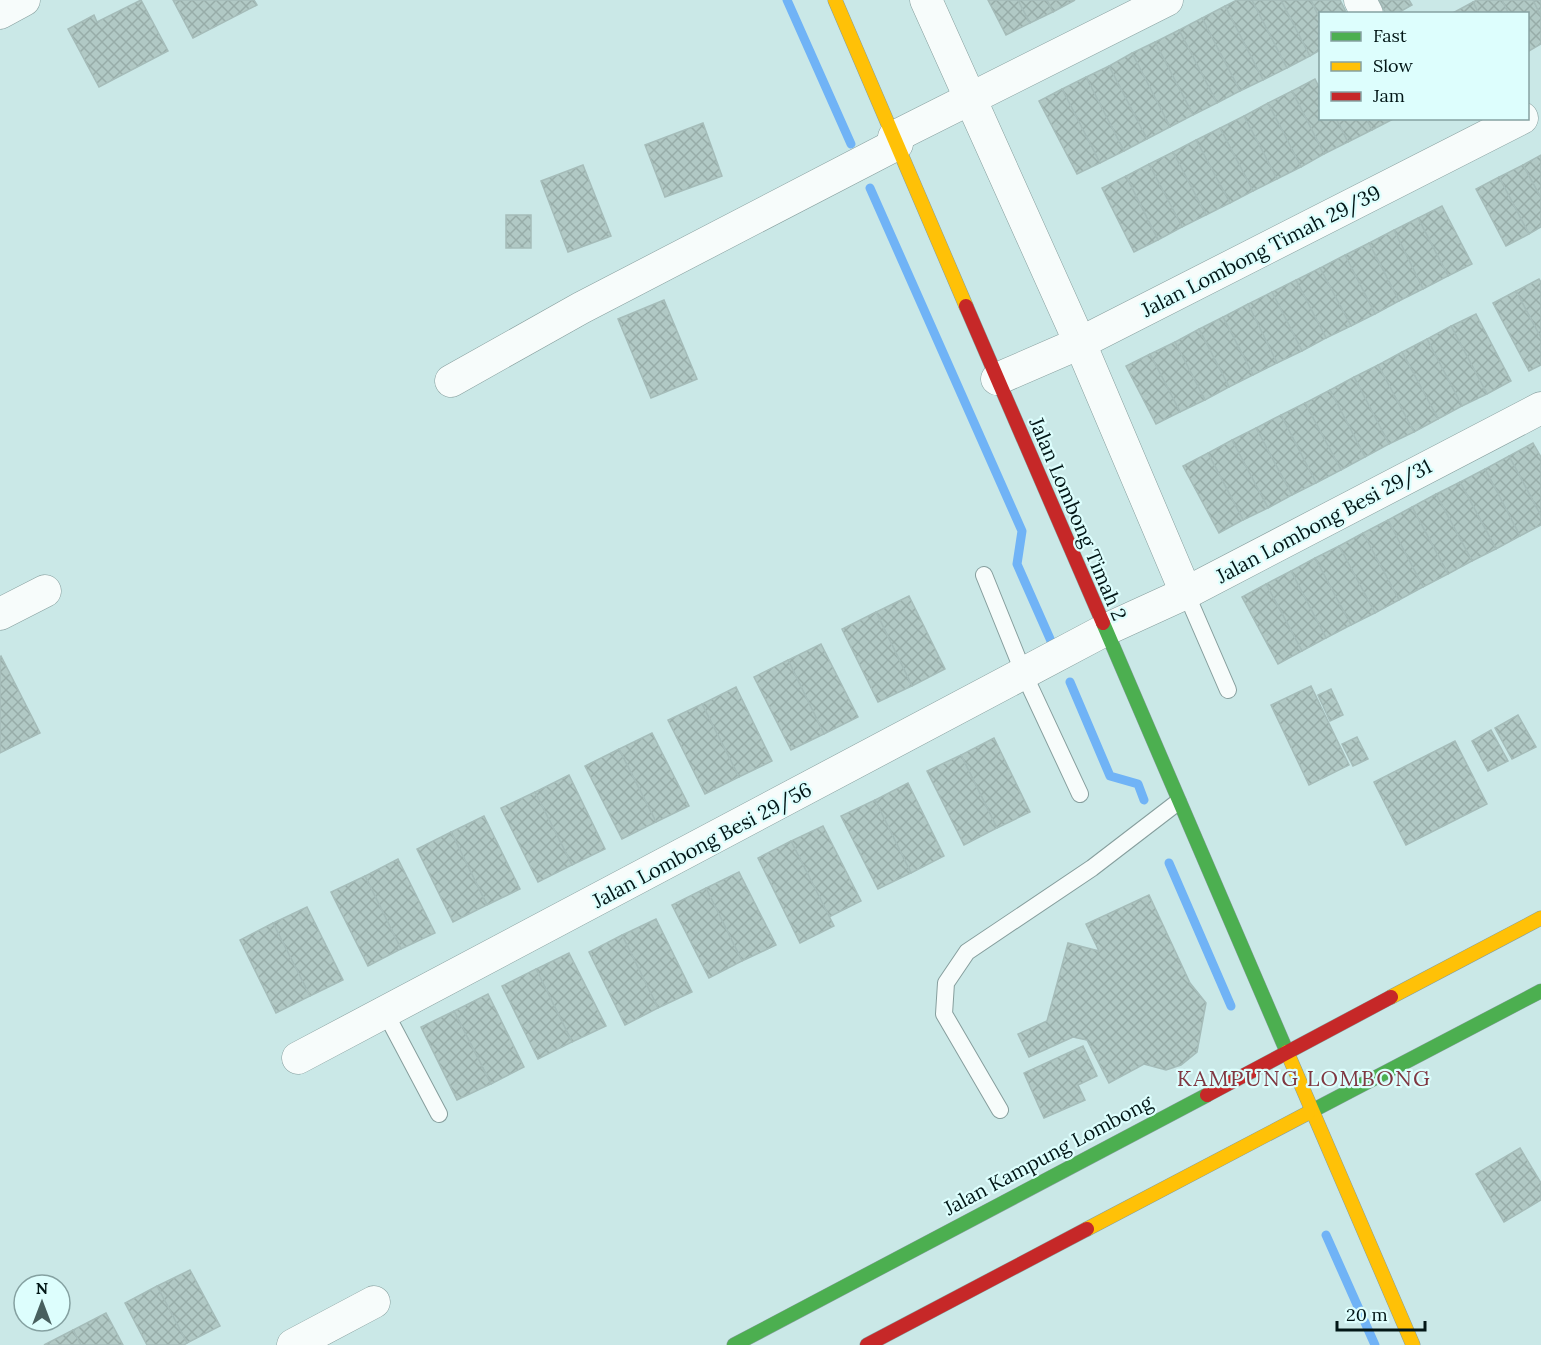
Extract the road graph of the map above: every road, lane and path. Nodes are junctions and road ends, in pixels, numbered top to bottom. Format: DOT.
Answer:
graph roads {
  1 [pos="24,0"];
  2 [pos="835,0"];
  3 [pos="927,0"];
  4 [pos="1167,0"];
  5 [pos="0,13"];
  6 [pos="971,100"];
  7 [pos="1518,120"];
  8 [pos="895,141"];
  9 [pos="1080,343"];
  10 [pos="997,379"];
  11 [pos="451,381"];
  12 [pos="1541,408"];
  13 [pos="984,575"];
  14 [pos="45,591"];
  15 [pos="1186,593"];
  16 [pos="0,614"];
  17 [pos="1105,630"];
  18 [pos="1024,674"];
  19 [pos="1228,690"];
  20 [pos="1080,794"];
  21 [pos="1178,802"];
  22 [pos="1541,918"];
  23 [pos="1541,991"];
  24 [pos="385,1012"];
  25 [pos="1286,1053"];
  26 [pos="298,1058"];
  27 [pos="1000,1110"];
  28 [pos="1312,1113"];
  29 [pos="439,1114"];
  30 [pos="374,1302"];
  31 [pos="293,1345"];
  32 [pos="734,1345"];
  33 [pos="867,1345"];
  34 [pos="1413,1345"];
  1 -- 5 [label="street"];
  2 -- 8 [label="street, Jalan Lombong Timah 2"];
  3 -- 6 [label="street"];
  4 -- 6 [label="street"];
  6 -- 8 [label="street"];
  6 -- 9 [label="street"];
  7 -- 9 [label="street, Jalan Lombong Timah 29/39"];
  8 -- 10 [label="street, Jalan Lombong Timah 2"];
  8 -- 11 [label="street"];
  9 -- 10 [label="street, Jalan Lombong Timah 29/39"];
  9 -- 15 [label="street"];
  10 -- 17 [label="street, Jalan Lombong Timah 2"];
  12 -- 15 [label="street, Jalan Lombong Besi 29/31"];
  13 -- 18 [label="lane"];
  14 -- 16 [label="street"];
  15 -- 17 [label="street, Jalan Lombong Besi 29/31"];
  15 -- 19 [label="lane"];
  17 -- 18 [label="street, Jalan Lombong Besi 29/56"];
  17 -- 21 [label="street, Jalan Lombong Timah 2"];
  18 -- 20 [label="lane"];
  18 -- 24 [label="street, Jalan Lombong Besi 29/56"];
  21 -- 25 [label="street, Jalan Lombong Timah 2"];
  21 -- 27 [label="lane"];
  22 -- 25 [label="street, Jalan Kampung Lombong"];
  23 -- 28 [label="street"];
  24 -- 26 [label="street, Jalan Lombong Besi 29/56"];
  24 -- 29 [label="lane"];
  25 -- 28 [label="street, Jalan Lombong Timah 2"];
  25 -- 32 [label="street, Jalan Kampung Lombong"];
  28 -- 33 [label="street"];
  28 -- 34 [label="street, Jalan Lombong Timah 2"];
  30 -- 31 [label="street"];
}
